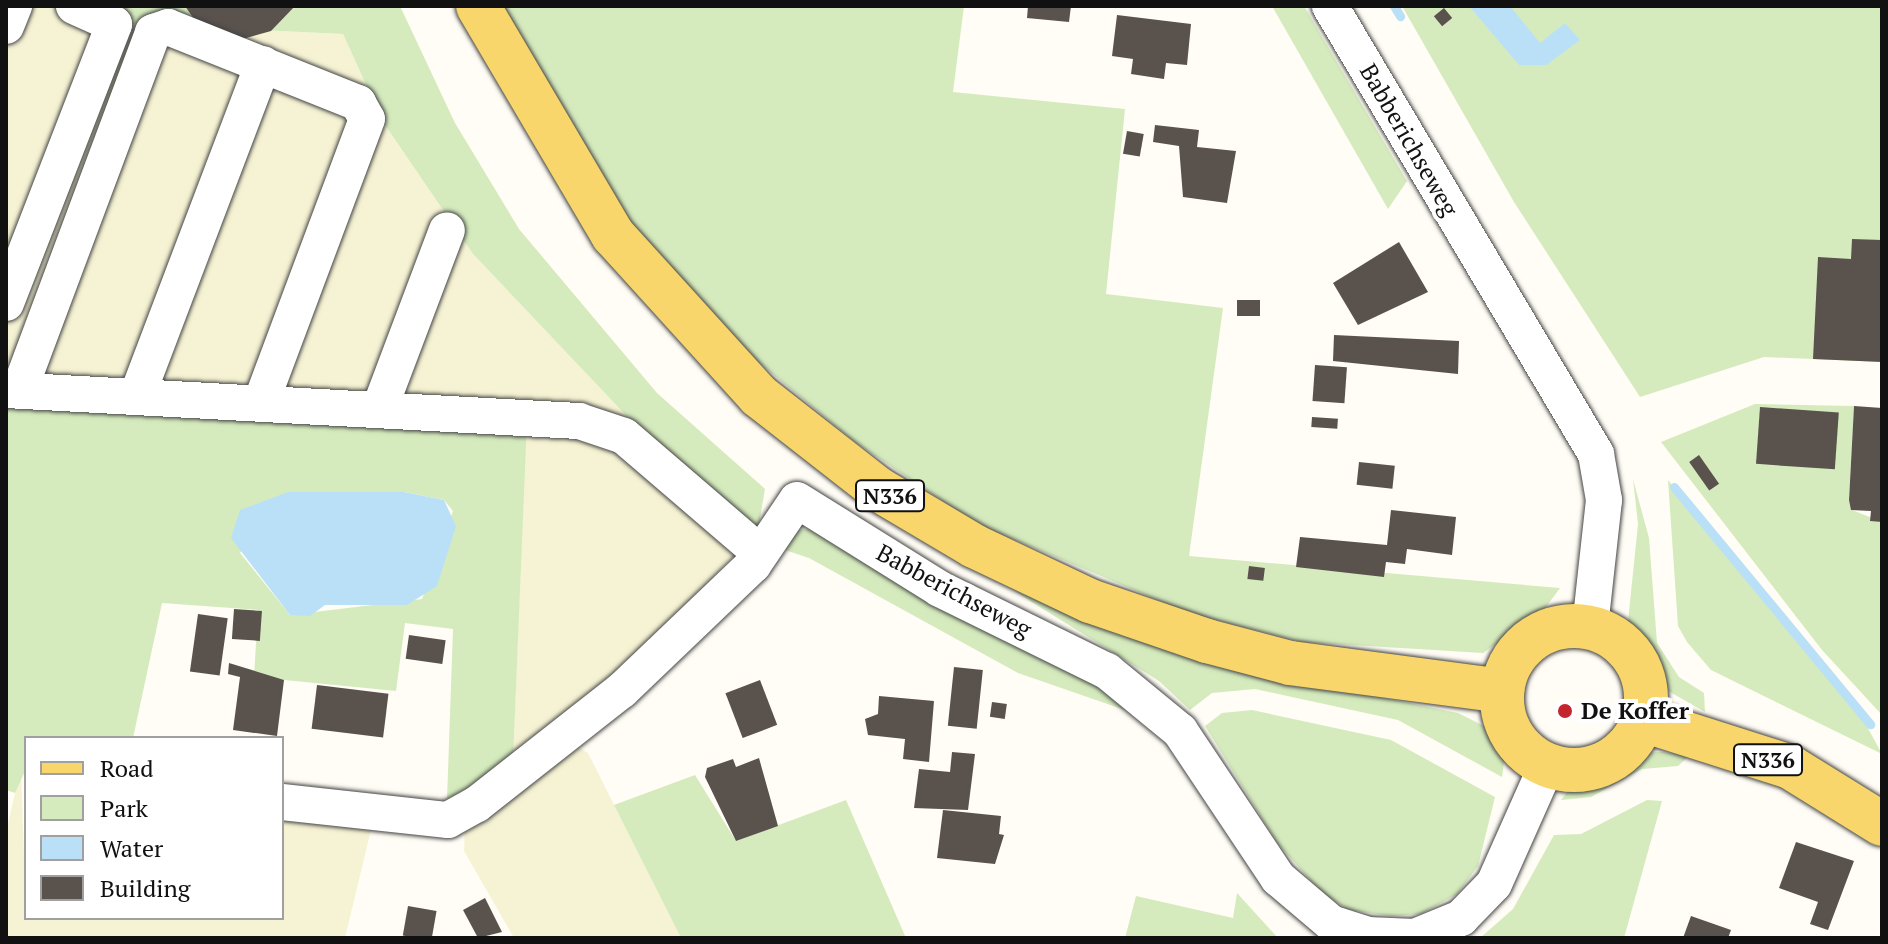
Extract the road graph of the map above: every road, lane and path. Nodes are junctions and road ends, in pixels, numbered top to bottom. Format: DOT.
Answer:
graph roads {
  1 [pos="14,6"];
  2 [pos="74,6"];
  3 [pos="478,6"];
  4 [pos="1330,6"];
  5 [pos="114,24"];
  6 [pos="6,26"];
  7 [pos="153,32"];
  8 [pos="263,64"];
  9 [pos="447,230"];
  10 [pos="6,303"];
  11 [pos="13,390"];
  12 [pos="137,396"];
  13 [pos="261,403"];
  14 [pos="379,410"];
  15 [pos="760,553"];
  16 [pos="1590,627"];
  17 [pos="1502,691"];
  18 [pos="1643,720"];
  19 [pos="1547,765"];
  20 [pos="284,802"];
  21 [pos="1882,824"];
  1 -- 6 [label="street"];
  2 -- 5 [label="street"];
  3 -- 17 [label="main road, Babberichseweg / N336"];
  4 -- 16 [label="street, Babberichseweg"];
  5 -- 7 [label="street"];
  5 -- 10 [label="street"];
  7 -- 8 [label="street"];
  7 -- 11 [label="street"];
  8 -- 12 [label="street"];
  8 -- 13 [label="street"];
  9 -- 14 [label="street"];
  11 -- 12 [label="street"];
  12 -- 13 [label="street"];
  13 -- 14 [label="street"];
  14 -- 15 [label="street"];
  15 -- 19 [label="street, Babberichseweg"];
  15 -- 20 [label="street, Babberichseweg"];
  16 -- 17 [label="main road"];
  16 -- 18 [label="main road"];
  17 -- 19 [label="main road"];
  18 -- 19 [label="main road"];
  18 -- 21 [label="main road, N336"];
}
